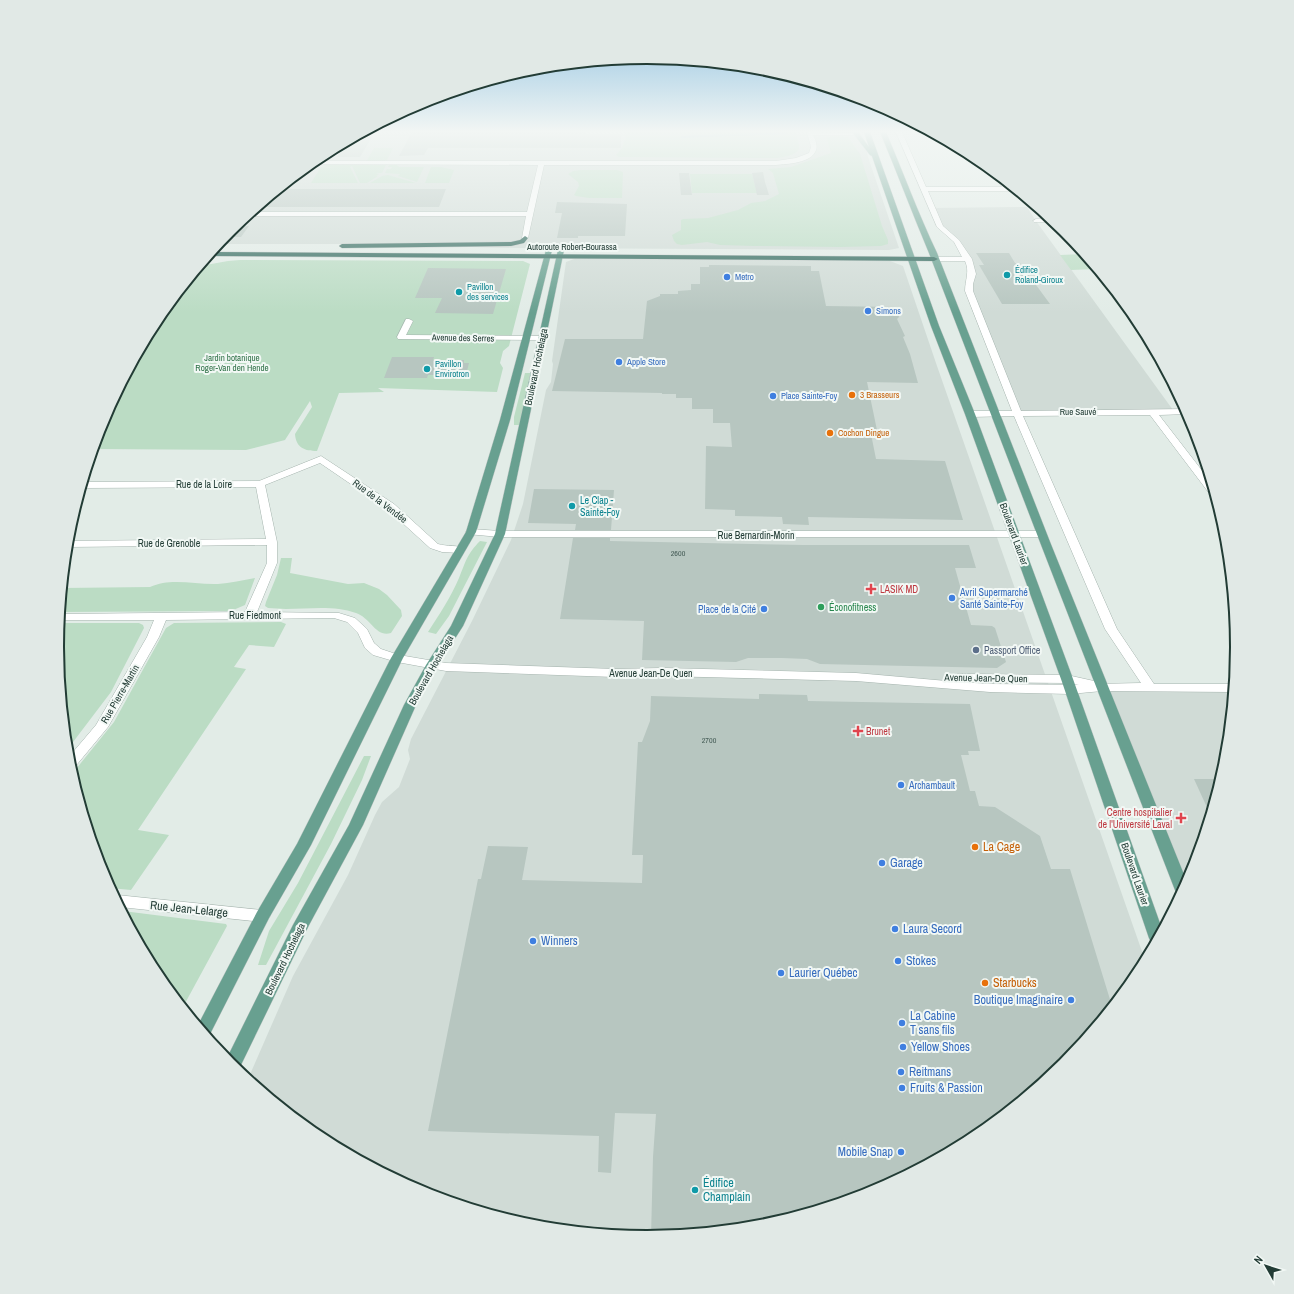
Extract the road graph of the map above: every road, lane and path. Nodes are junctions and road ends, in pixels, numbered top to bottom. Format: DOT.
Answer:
graph roads {
  1 [pos="535,192"];
  2 [pos="888,192"];
  3 [pos="908,192"];
  4 [pos="925,192"];
  5 [pos="258,214"];
  6 [pos="531,214"];
  7 [pos="1036,221"];
  8 [pos="1044,221"];
  9 [pos="525,238"];
  10 [pos="337,246"];
  11 [pos="224,247"];
  12 [pos="300,247"];
  13 [pos="315,247"];
  14 [pos="548,253"];
  15 [pos="561,253"];
  16 [pos="217,254"];
  17 [pos="305,254"];
  18 [pos="911,256"];
  19 [pos="933,256"];
  20 [pos="966,257"];
  21 [pos="211,261"];
  22 [pos="409,321"];
  23 [pos="526,338"];
  24 [pos="542,338"];
  25 [pos="1152,412"];
  26 [pos="1181,412"];
  27 [pos="1017,413"];
  28 [pos="970,414"];
  29 [pos="995,414"];
  30 [pos="321,459"];
  31 [pos="1206,481"];
  32 [pos="260,484"];
  33 [pos="87,485"];
  34 [pos="471,532"];
  35 [pos="500,534"];
  36 [pos="1041,534"];
  37 [pos="1014,535"];
  38 [pos="272,542"];
  39 [pos="73,544"];
  40 [pos="460,550"];
  41 [pos="250,615"];
  42 [pos="65,617"];
  43 [pos="161,617"];
  44 [pos="397,658"];
  45 [pos="432,665"];
  46 [pos="1069,685"];
  47 [pos="1102,686"];
  48 [pos="1149,686"];
  49 [pos="1229,688"];
  50 [pos="75,758"];
  51 [pos="1180,883"];
  52 [pos="122,902"];
  53 [pos="262,916"];
  54 [pos="1155,933"];
  55 [pos="205,1027"];
  56 [pos="235,1059"];
  1 -- 6 [label="street"];
  2 -- 18 [label="main road, Boulevard Laurier"];
  3 -- 19 [label="main road"];
  4 -- 20 [label="street"];
  5 -- 6 [label="street"];
  6 -- 9 [label="street"];
  7 -- 8 [label="street"];
  9 -- 10 [label="highway"];
  11 -- 12 [label="highway, Autoroute Robert-Bourassa"];
  12 -- 13 [label="highway"];
  12 -- 14 [label="highway, Autoroute Robert-Bourassa"];
  14 -- 15 [label="highway, Autoroute Robert-Bourassa"];
  14 -- 17 [label="highway, Autoroute Robert-Bourassa"];
  14 -- 23 [label="main road, Boulevard Hochelaga"];
  15 -- 18 [label="highway, Autoroute Robert-Bourassa"];
  15 -- 24 [label="main road, Boulevard Hochelaga"];
  16 -- 17 [label="highway, Autoroute Robert-Bourassa"];
  17 -- 21 [label="highway"];
  18 -- 19 [label="highway, Autoroute Robert-Bourassa"];
  18 -- 28 [label="main road, Boulevard Laurier"];
  19 -- 20 [label="street"];
  19 -- 29 [label="main road"];
  20 -- 27 [label="street"];
  22 -- 23 [label="street, Avenue des Serres"];
  23 -- 24 [label="street, Avenue des Serres"];
  23 -- 34 [label="main road, Boulevard Hochelaga"];
  24 -- 35 [label="main road, Boulevard Hochelaga"];
  25 -- 26 [label="street, Rue Sauvé"];
  25 -- 27 [label="street, Rue Sauvé"];
  25 -- 31 [label="street"];
  27 -- 29 [label="street, Rue Sauvé"];
  27 -- 48 [label="street"];
  28 -- 29 [label="street, Rue Sauvé"];
  28 -- 37 [label="main road, Boulevard Laurier"];
  29 -- 36 [label="main road"];
  30 -- 32 [label="street, Rue de la Loire"];
  30 -- 40 [label="street, Rue de la Vendée"];
  32 -- 33 [label="street, Rue de la Loire"];
  32 -- 38 [label="street"];
  34 -- 35 [label="street, Rue Bernardin-Morin"];
  34 -- 40 [label="main road, Boulevard Hochelaga"];
  35 -- 37 [label="street, Rue Bernardin-Morin"];
  35 -- 45 [label="main road, Boulevard Hochelaga"];
  36 -- 37 [label="street, Rue Bernardin-Morin"];
  36 -- 47 [label="main road"];
  37 -- 46 [label="main road, Boulevard Laurier"];
  38 -- 39 [label="street, Rue de Grenoble"];
  38 -- 41 [label="street"];
  40 -- 44 [label="main road, Boulevard Hochelaga"];
  41 -- 43 [label="street, Rue Fiedmont"];
  41 -- 44 [label="street, Rue Fiedmont"];
  42 -- 43 [label="street, Rue Fiedmont"];
  43 -- 50 [label="street, Rue Pierre-Martin"];
  44 -- 45 [label="street, Rue Fiedmont"];
  44 -- 53 [label="main road, Boulevard Hochelaga"];
  45 -- 46 [label="street, Avenue Jean-De Quen"];
  45 -- 56 [label="main road, Boulevard Hochelaga"];
  46 -- 47 [label="street, Avenue Jean-De Quen"];
  46 -- 54 [label="main road, Boulevard Laurier"];
  47 -- 48 [label="street, Avenue Jean-De Quen"];
  47 -- 51 [label="main road"];
  48 -- 49 [label="street, Avenue Jean-De Quen"];
  52 -- 53 [label="street, Rue Jean-Lelarge"];
  53 -- 55 [label="main road, Boulevard Hochelaga"];
}
